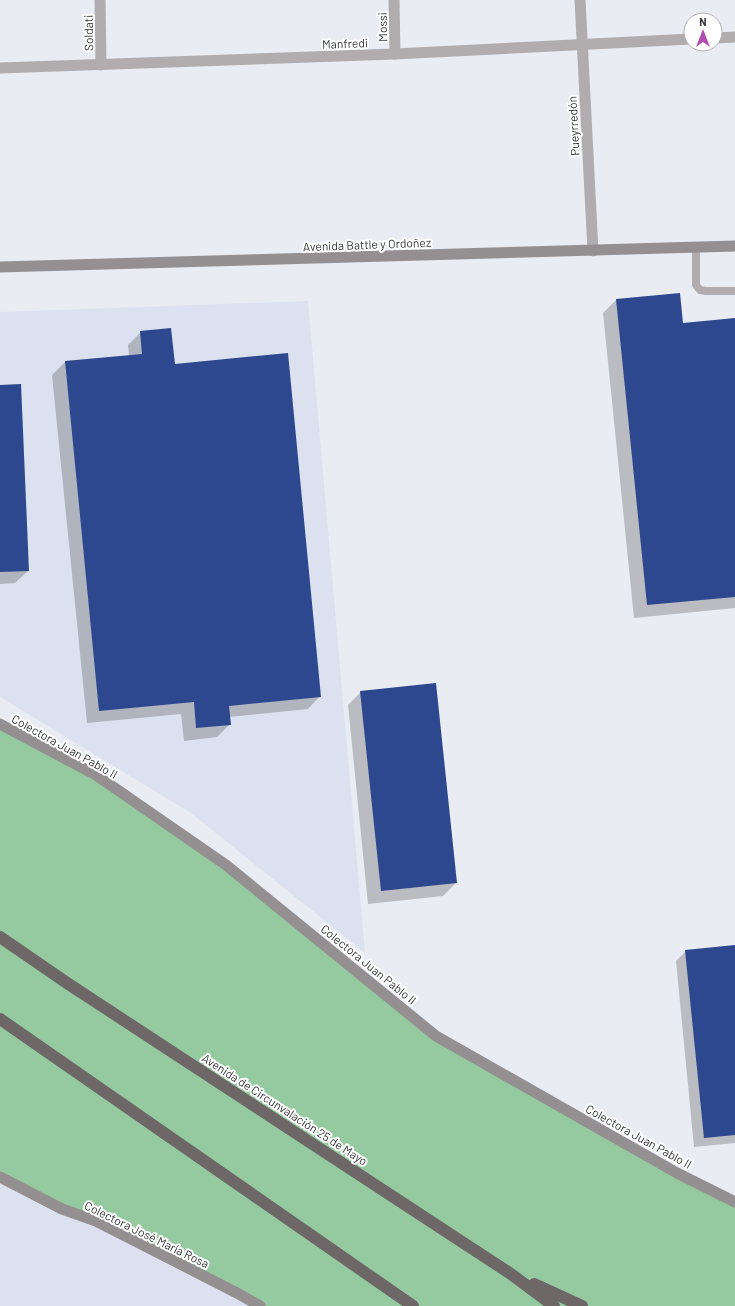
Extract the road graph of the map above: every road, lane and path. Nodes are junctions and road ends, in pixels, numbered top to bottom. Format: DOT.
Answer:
graph roads {
  1 [pos="100,0"];
  2 [pos="394,0"];
  3 [pos="580,0"];
  4 [pos="735,37"];
  5 [pos="723,38"];
  6 [pos="683,40"];
  7 [pos="582,46"];
  8 [pos="395,54"];
  9 [pos="102,65"];
  10 [pos="0,68"];
  11 [pos="735,246"];
  12 [pos="696,247"];
  13 [pos="593,250"];
  14 [pos="0,267"];
  15 [pos="735,291"];
  16 [pos="0,724"];
  17 [pos="0,937"];
  18 [pos="0,1019"];
  19 [pos="0,1178"];
  20 [pos="735,1202"];
  21 [pos="511,1274"];
  22 [pos="260,1306"];
  23 [pos="413,1306"];
  24 [pos="554,1306"];
  25 [pos="582,1306"];
  1 -- 9 [label="street, Soldati"];
  2 -- 8 [label="street, Mossi"];
  3 -- 7 [label="street, Pueyrredón"];
  4 -- 5 [label="street"];
  6 -- 7 [label="street, Manfredi"];
  7 -- 8 [label="street, Manfredi"];
  7 -- 13 [label="street, Pueyrredón"];
  8 -- 9 [label="street, Manfredi"];
  9 -- 10 [label="street, Manfredi"];
  11 -- 12 [label="main road, Avenida Battle y Ordoñez"];
  12 -- 13 [label="main road, Avenida Battle y Ordoñez"];
  12 -- 15 [label="lane"];
  13 -- 14 [label="main road, Avenida Battle y Ordoñez"];
  16 -- 20 [label="main road, Colectora Juan Pablo II"];
  17 -- 21 [label="highway, Avenida de Circunvalación 25 de Mayo"];
  18 -- 23 [label="highway"];
  19 -- 22 [label="main road, Colectora José María Rosa"];
  21 -- 24 [label="highway, Avenida de Circunvalación 25 de Mayo"];
  21 -- 25 [label="highway"];
}
